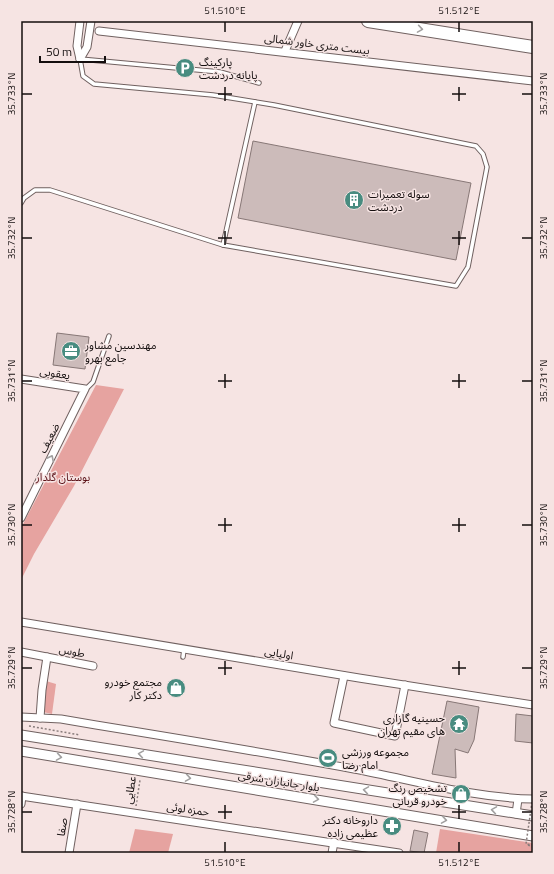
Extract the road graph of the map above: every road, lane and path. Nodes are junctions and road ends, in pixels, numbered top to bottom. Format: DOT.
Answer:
graph roads {
  1 [pos="80,21"];
  2 [pos="91,21"];
  3 [pos="298,21"];
  4 [pos="368,21"];
  5 [pos="99,31"];
  6 [pos="533,47"];
  7 [pos="284,51"];
  8 [pos="80,59"];
  9 [pos="533,81"];
  10 [pos="258,83"];
  11 [pos="255,102"];
  12 [pos="21,203"];
  13 [pos="223,245"];
  14 [pos="109,336"];
  15 [pos="21,379"];
  16 [pos="86,389"];
  17 [pos="21,518"];
  18 [pos="21,622"];
  19 [pos="185,648"];
  20 [pos="21,652"];
  21 [pos="47,657"];
  22 [pos="183,657"];
  23 [pos="93,666"];
  24 [pos="344,676"];
  25 [pos="406,686"];
  26 [pos="533,705"];
  27 [pos="21,717"];
  28 [pos="40,718"];
  29 [pos="23,725"];
  30 [pos="21,735"];
  31 [pos="86,736"];
  32 [pos="21,750"];
  33 [pos="142,770"];
  34 [pos="22,796"];
  35 [pos="518,799"];
  36 [pos="533,800"];
  37 [pos="21,804"];
  38 [pos="77,804"];
  39 [pos="135,813"];
  40 [pos="516,814"];
  41 [pos="533,816"];
  42 [pos="533,836"];
  43 [pos="334,842"];
  44 [pos="533,846"];
  45 [pos="69,853"];
  46 [pos="332,853"];
  47 [pos="399,853"];
  1 -- 8 [label="street"];
  2 -- 8 [label="street"];
  3 -- 7 [label="street"];
  4 -- 6 [label="highway, one-way"];
  5 -- 7 [label="street, بیست متری خاور شمالی"];
  7 -- 9 [label="street, بیست متری خاور شمالی"];
  8 -- 10 [label="lane"];
  8 -- 11 [label="lane"];
  11 -- 13 [label="lane"];
  11 -- 13 [label="lane"];
  12 -- 13 [label="lane"];
  14 -- 16 [label="lane"];
  15 -- 16 [label="street, یعقوبی"];
  17 -- 16 [label="street, ضعیف, one-way"];
  18 -- 19 [label="street, اولیایی"];
  19 -- 22 [label="lane"];
  19 -- 24 [label="street, اولیایی"];
  20 -- 21 [label="street, طوس"];
  21 -- 23 [label="street, طوس"];
  21 -- 28 [label="street, طوس"];
  24 -- 25 [label="street, اولیایی"];
  24 -- 25 [label="street"];
  25 -- 26 [label="street, اولیایی"];
  27 -- 28 [label="street"];
  28 -- 35 [label="street"];
  29 -- 31 [label="path"];
  40 -- 30 [label="main road, بلوار جانبازان شرقی, one-way"];
  32 -- 33 [label="main road, بلوار جانبازان شرقی, one-way"];
  33 -- 39 [label="path, عطایی"];
  33 -- 42 [label="main road, بلوار جانبازان شرقی, one-way"];
  34 -- 37 [label="street"];
  34 -- 38 [label="street, حمزه لوئی"];
  35 -- 36 [label="street"];
  35 -- 40 [label="street"];
  36 -- 44 [label="path, bridge"];
  38 -- 39 [label="street, حمزه لوئی"];
  38 -- 45 [label="street, صفا"];
  39 -- 43 [label="street, حمزه لوئی"];
  40 -- 41 [label="main road, بلوار جانبازان شرقی"];
  43 -- 46 [label="street"];
  43 -- 47 [label="street, حمزه لوئی"];
}
